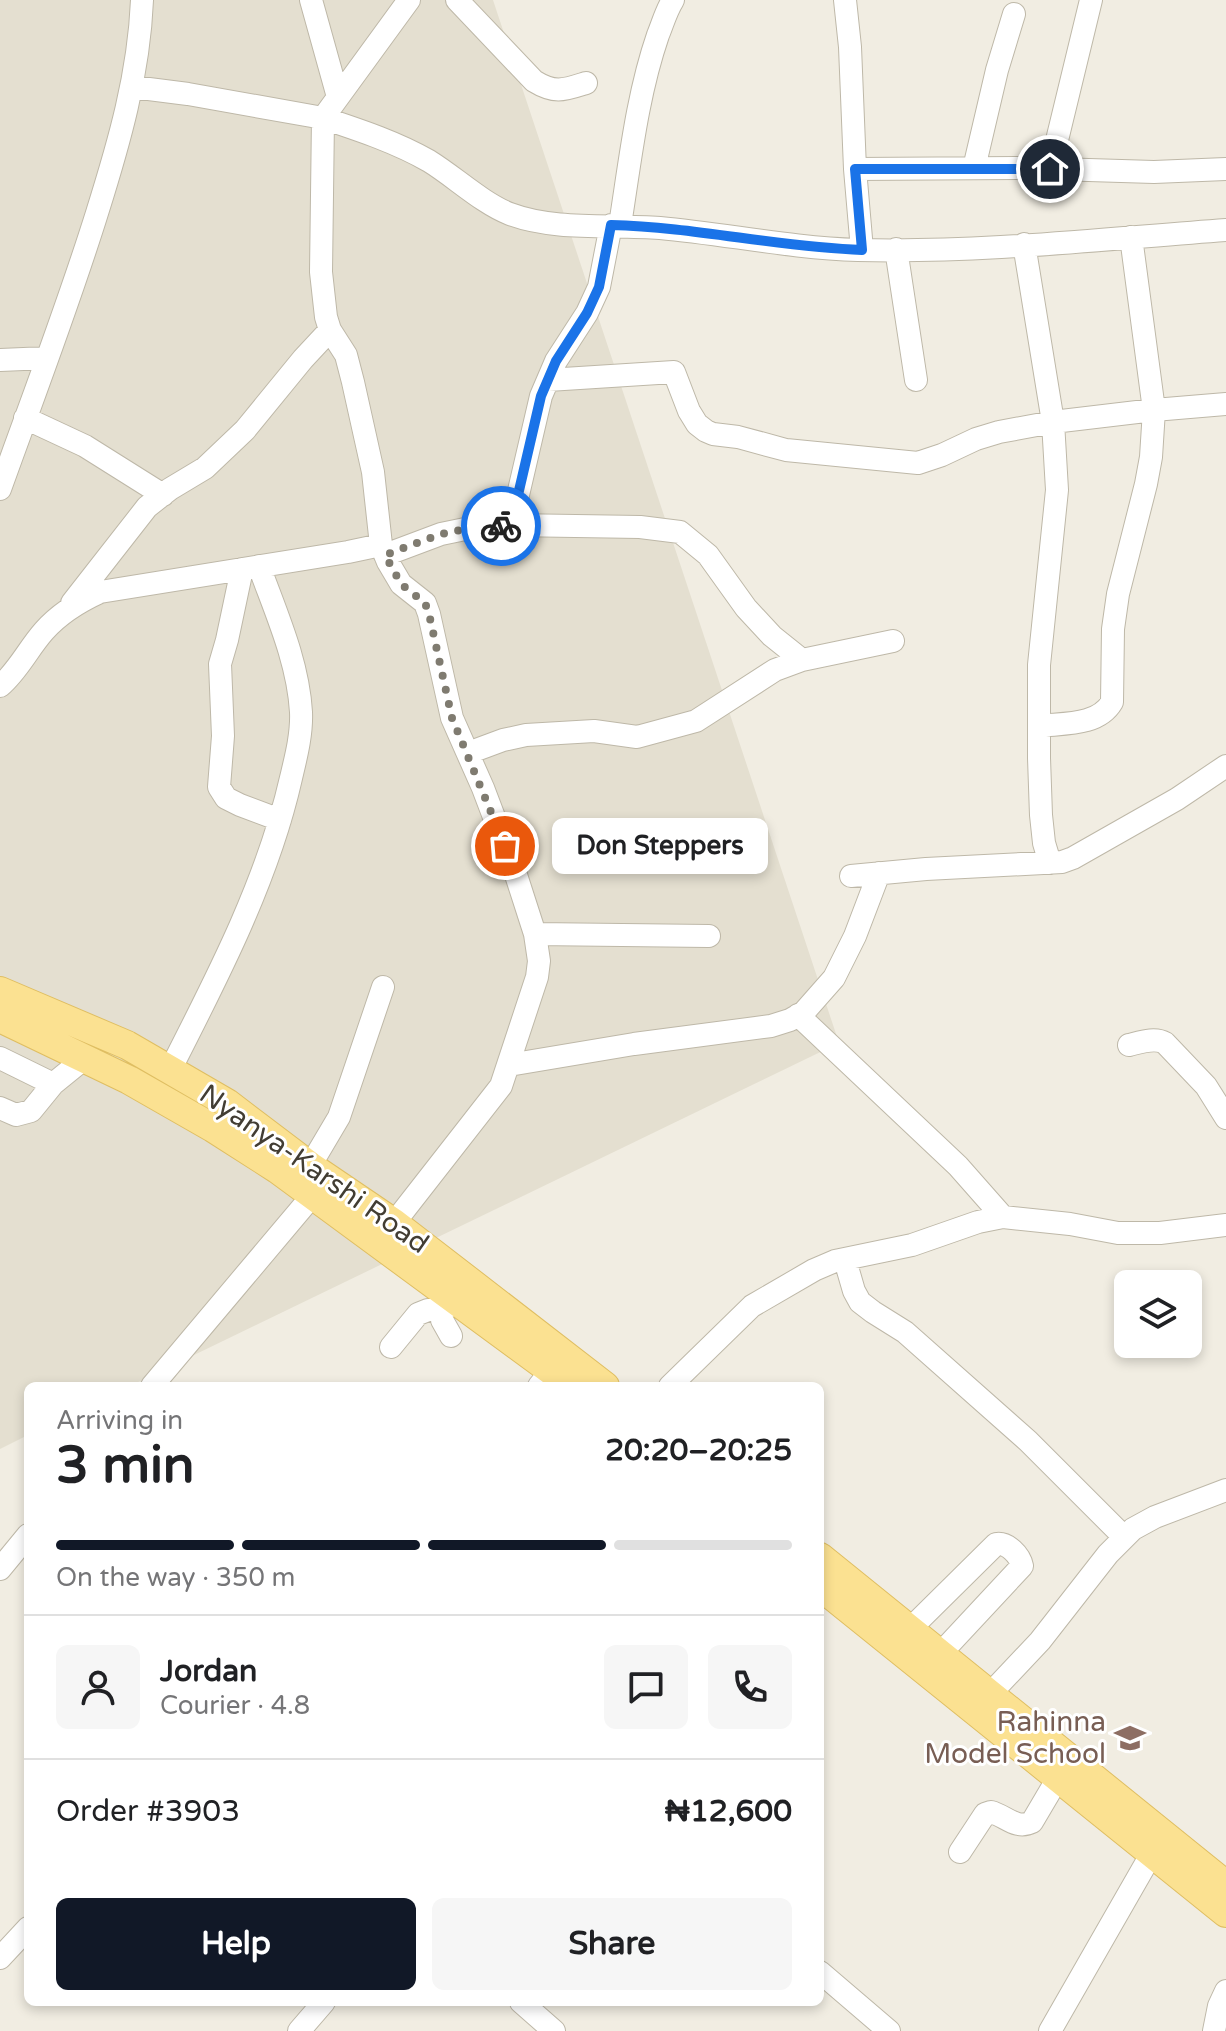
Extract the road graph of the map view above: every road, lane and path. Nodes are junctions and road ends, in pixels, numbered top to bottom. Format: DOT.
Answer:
graph roads {
  1 [pos="142,0"];
  2 [pos="311,0"];
  3 [pos="409,0"];
  4 [pos="457,0"];
  5 [pos="673,0"];
  6 [pos="845,0"];
  7 [pos="1091,0"];
  8 [pos="1014,14"];
  9 [pos="586,83"];
  10 [pos="133,87"];
  11 [pos="338,97"];
  12 [pos="323,118"];
  13 [pos="974,168"];
  14 [pos="855,169"];
  15 [pos="1050,169"];
  16 [pos="1226,169"];
  17 [pos="615,225"];
  18 [pos="1226,230"];
  19 [pos="1131,237"];
  20 [pos="1024,244"];
  21 [pos="896,249"];
  22 [pos="862,250"];
  23 [pos="330,330"];
  24 [pos="47,358"];
  25 [pos="0,360"];
  26 [pos="548,380"];
  27 [pos="916,380"];
  28 [pos="1226,404"];
  29 [pos="1154,410"];
  30 [pos="25,418"];
  31 [pos="1053,422"];
  32 [pos="0,489"];
  33 [pos="163,495"];
  34 [pos="511,525"];
  35 [pos="383,550"];
  36 [pos="250,567"];
  37 [pos="68,607"];
  38 [pos="893,641"];
  39 [pos="802,660"];
  40 [pos="0,686"];
  41 [pos="1039,726"];
  42 [pos="468,753"];
  43 [pos="1226,766"];
  44 [pos="280,820"];
  45 [pos="1050,863"];
  46 [pos="879,873"];
  47 [pos="851,876"];
  48 [pos="535,934"];
  49 [pos="709,936"];
  50 [pos="383,987"];
  51 [pos="0,991"];
  52 [pos="798,1015"];
  53 [pos="0,1018"];
  54 [pos="1129,1045"];
  55 [pos="0,1058"];
  56 [pos="85,1058"];
  57 [pos="509,1065"];
  58 [pos="170,1070"];
  59 [pos="53,1084"];
  60 [pos="0,1108"];
  61 [pos="1226,1118"];
  62 [pos="310,1166"];
  63 [pos="312,1196"];
  64 [pos="1003,1217"];
  65 [pos="394,1223"];
  66 [pos="1226,1225"];
  67 [pos="845,1260"];
  68 [pos="450,1306"];
  69 [pos="451,1336"];
  70 [pos="391,1347"];
  71 [pos="552,1371"];
  72 [pos="155,1382"];
  73 [pos="591,1382"];
  74 [pos="674,1382"];
  75 [pos="1226,1490"];
  76 [pos="1124,1537"];
  77 [pos="24,1540"];
  78 [pos="824,1560"];
  79 [pos="0,1569"];
  80 [pos="824,1589"];
  81 [pos="909,1630"];
  82 [pos="940,1654"];
  83 [pos="990,1694"];
  84 [pos="1058,1778"];
  85 [pos="960,1852"];
  86 [pos="1152,1853"];
  87 [pos="1226,1885"];
  88 [pos="1226,1913"];
  89 [pos="24,1932"];
  90 [pos="0,1958"];
  91 [pos="824,1975"];
  92 [pos="1226,1991"];
  93 [pos="321,2006"];
  94 [pos="525,2006"];
  95 [pos="549,2030"];
  96 [pos="299,2031"];
  97 [pos="889,2031"];
  98 [pos="1050,2031"];
  99 [pos="1214,2031"];
  1 -- 10 [label="street"];
  2 -- 11 [label="street"];
  3 -- 11 [label="street"];
  4 -- 9 [label="street"];
  5 -- 17 [label="street"];
  6 -- 14 [label="street"];
  7 -- 15 [label="street"];
  8 -- 13 [label="street"];
  10 -- 12 [label="street"];
  10 -- 24 [label="street"];
  11 -- 12 [label="street"];
  12 -- 17 [label="street"];
  12 -- 23 [label="street"];
  13 -- 14 [label="street"];
  13 -- 15 [label="street"];
  14 -- 22 [label="street"];
  15 -- 16 [label="street"];
  17 -- 22 [label="street"];
  17 -- 26 [label="street"];
  18 -- 19 [label="street"];
  19 -- 20 [label="street"];
  19 -- 29 [label="street"];
  20 -- 21 [label="street"];
  20 -- 31 [label="street"];
  21 -- 22 [label="street"];
  21 -- 27 [label="street"];
  23 -- 33 [label="street"];
  23 -- 35 [label="street"];
  24 -- 25 [label="street"];
  24 -- 30 [label="street"];
  26 -- 31 [label="street"];
  26 -- 34 [label="street"];
  28 -- 29 [label="street"];
  29 -- 31 [label="street"];
  29 -- 41 [label="street"];
  30 -- 32 [label="street"];
  30 -- 33 [label="street"];
  31 -- 41 [label="street"];
  33 -- 37 [label="street"];
  34 -- 35 [label="street"];
  34 -- 39 [label="street"];
  35 -- 36 [label="street"];
  35 -- 42 [label="street"];
  36 -- 37 [label="street"];
  36 -- 44 [label="street"];
  36 -- 44 [label="street"];
  37 -- 40 [label="street"];
  38 -- 39 [label="street"];
  39 -- 42 [label="street"];
  41 -- 45 [label="street"];
  42 -- 48 [label="street"];
  43 -- 45 [label="street"];
  44 -- 58 [label="street"];
  45 -- 46 [label="street"];
  46 -- 47 [label="street"];
  46 -- 52 [label="street"];
  48 -- 49 [label="street"];
  48 -- 57 [label="street"];
  50 -- 62 [label="street"];
  51 -- 58 [label="main road, Nyanya-Karshi Road"];
  52 -- 57 [label="street"];
  52 -- 64 [label="street"];
  53 -- 56 [label="main road, Nyanya-Karshi Road"];
  54 -- 61 [label="street"];
  55 -- 59 [label="street"];
  56 -- 59 [label="street"];
  56 -- 63 [label="main road, Nyanya-Karshi Road"];
  57 -- 65 [label="street"];
  58 -- 62 [label="main road, Nyanya-Karshi Road"];
  59 -- 60 [label="street"];
  62 -- 65 [label="main road, Nyanya-Karshi Road"];
  63 -- 68 [label="main road, Nyanya-Karshi Road"];
  63 -- 72 [label="street"];
  64 -- 66 [label="street"];
  64 -- 67 [label="street"];
  65 -- 71 [label="main road, Nyanya-Karshi Road"];
  67 -- 74 [label="street"];
  67 -- 76 [label="street"];
  68 -- 69 [label="street"];
  68 -- 70 [label="street"];
  68 -- 71 [label="main road, Nyanya-Karshi Road"];
  71 -- 73 [label="main road, Nyanya-Karshi Road"];
  75 -- 76 [label="street"];
  76 -- 83 [label="street"];
  77 -- 79 [label="street"];
  78 -- 81 [label="main road"];
  80 -- 84 [label="main road"];
  81 -- 82 [label="main road"];
  81 -- 82 [label="street"];
  82 -- 83 [label="main road"];
  83 -- 87 [label="main road"];
  84 -- 85 [label="street"];
  84 -- 86 [label="main road"];
  86 -- 88 [label="main road"];
  86 -- 98 [label="street"];
  89 -- 90 [label="street"];
  91 -- 97 [label="street"];
  92 -- 99 [label="street"];
  93 -- 96 [label="street"];
  94 -- 95 [label="street"];
}
